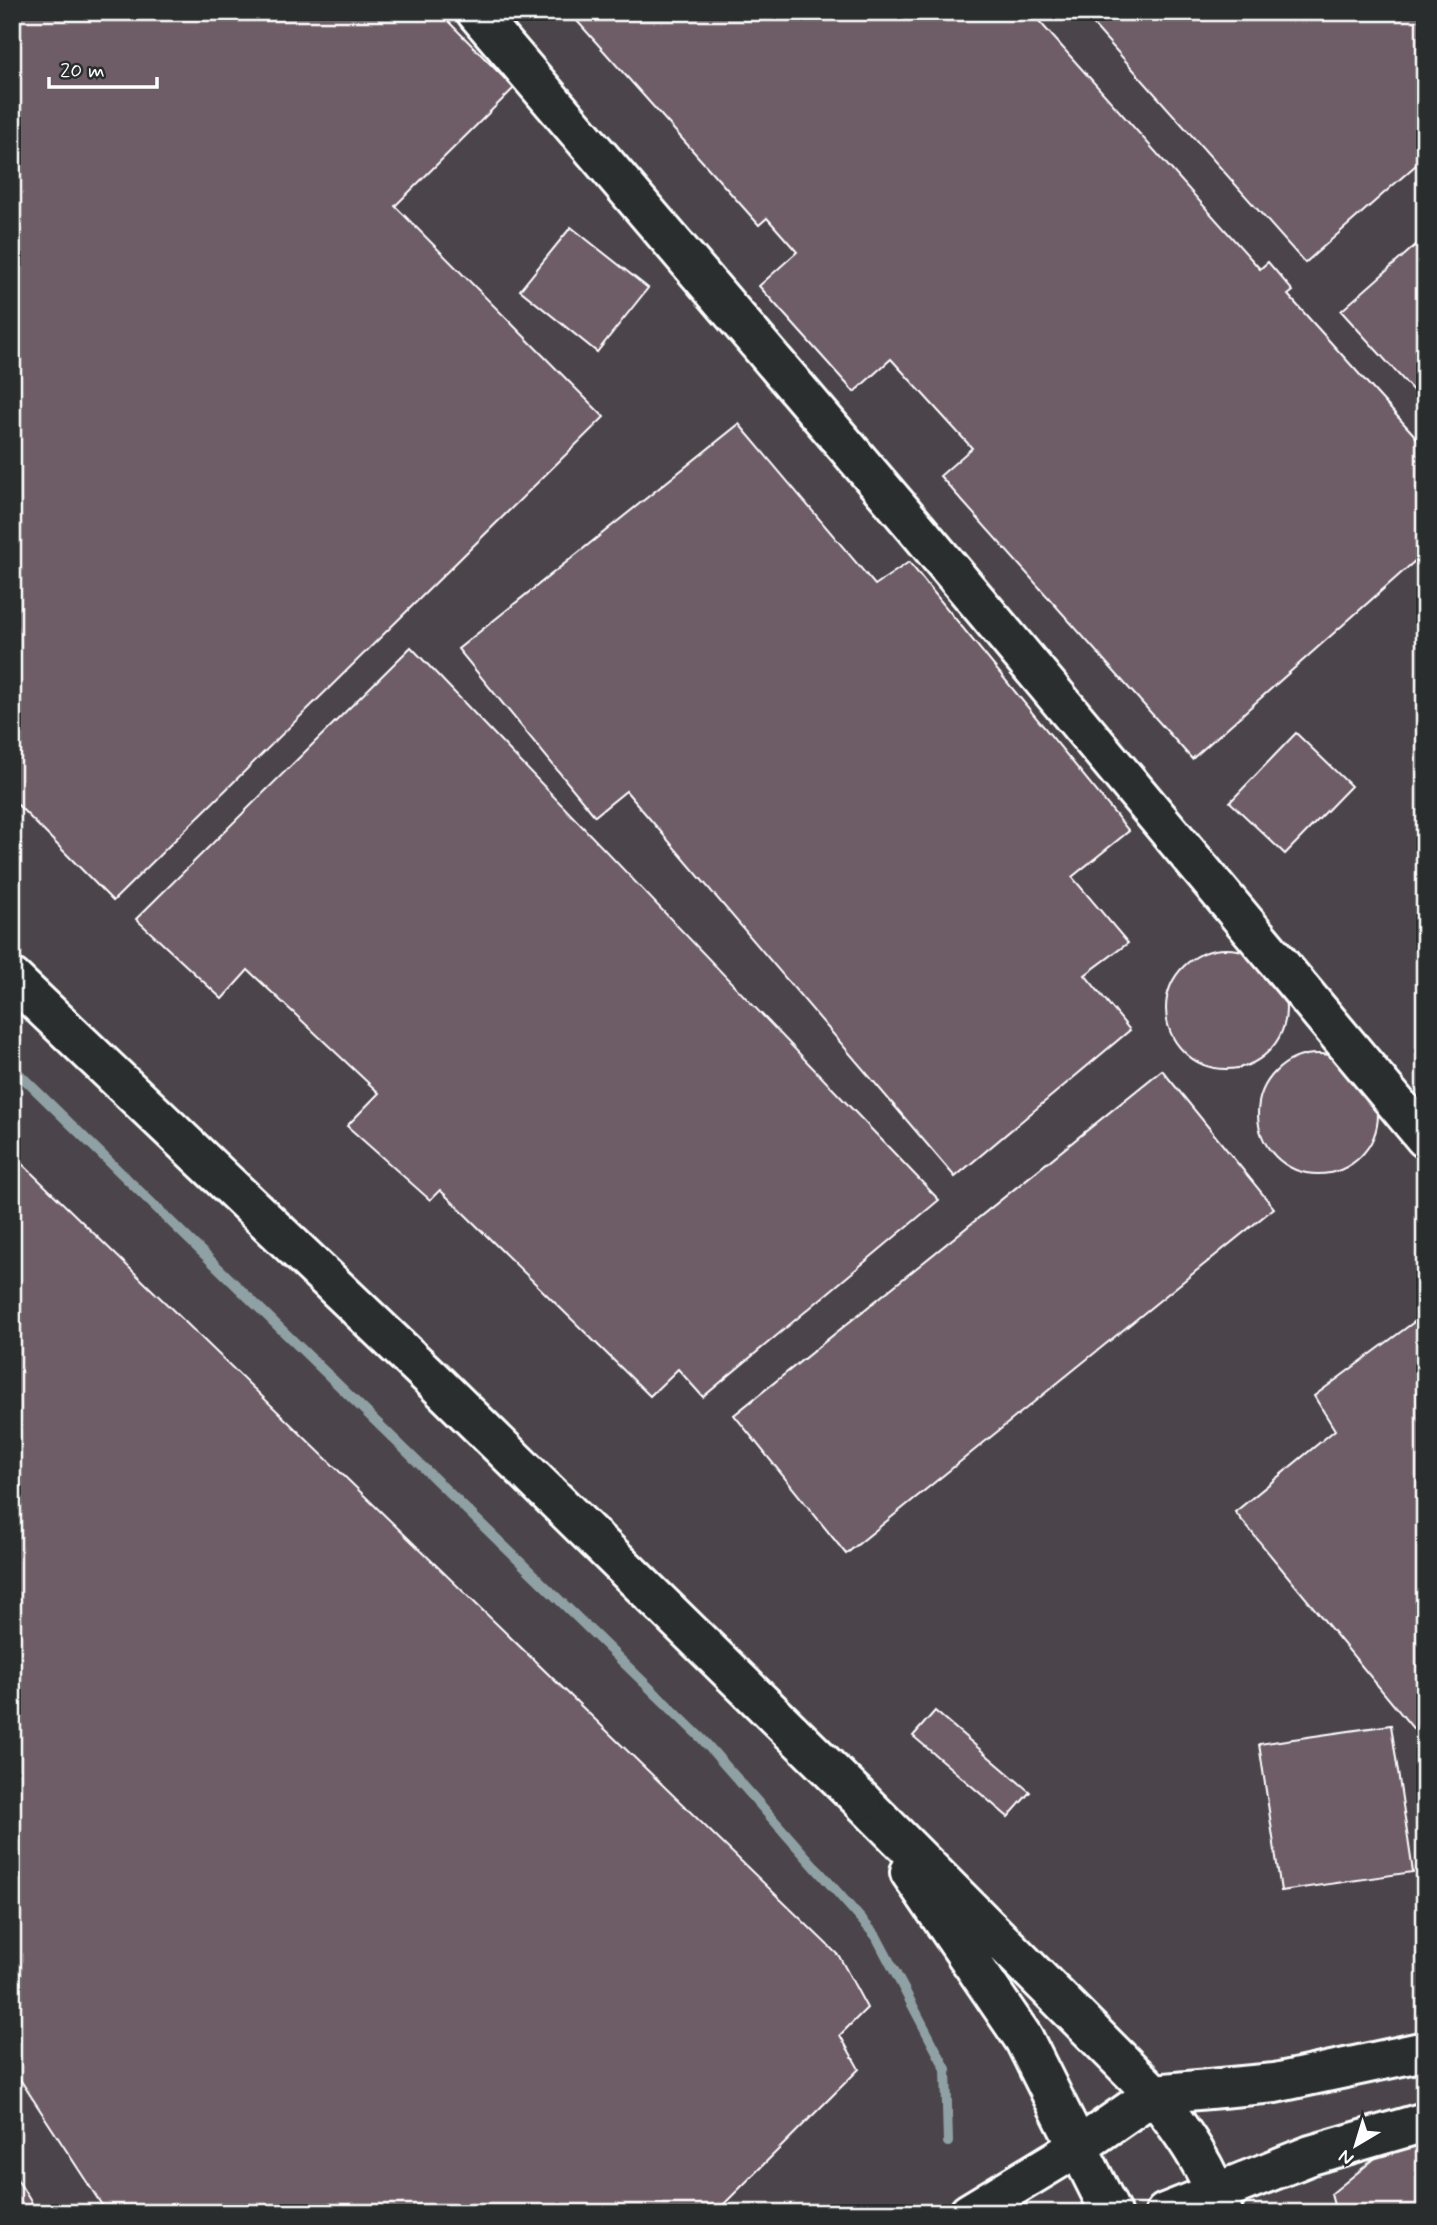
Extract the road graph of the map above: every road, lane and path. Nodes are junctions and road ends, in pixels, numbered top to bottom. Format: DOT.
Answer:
graph roads {
  1 [pos="476,12"];
  2 [pos="12,978"];
  3 [pos="1425,1138"];
  4 [pos="862,1801"];
  5 [pos="1425,2051"];
  6 [pos="1154,2094"];
  7 [pos="1425,2122"];
  8 [pos="1078,2147"];
  9 [pos="1220,2202"];
  10 [pos="969,2213"];
  11 [pos="1111,2213"];
  12 [pos="1165,2213"];
  1 -- 3 [label="street"];
  2 -- 4 [label="street"];
  4 -- 6 [label="street"];
  4 -- 8 [label="street"];
  5 -- 6 [label="street"];
  6 -- 8 [label="street"];
  6 -- 9 [label="street"];
  7 -- 9 [label="street"];
  8 -- 10 [label="street"];
  8 -- 11 [label="street"];
  9 -- 12 [label="street"];
}
